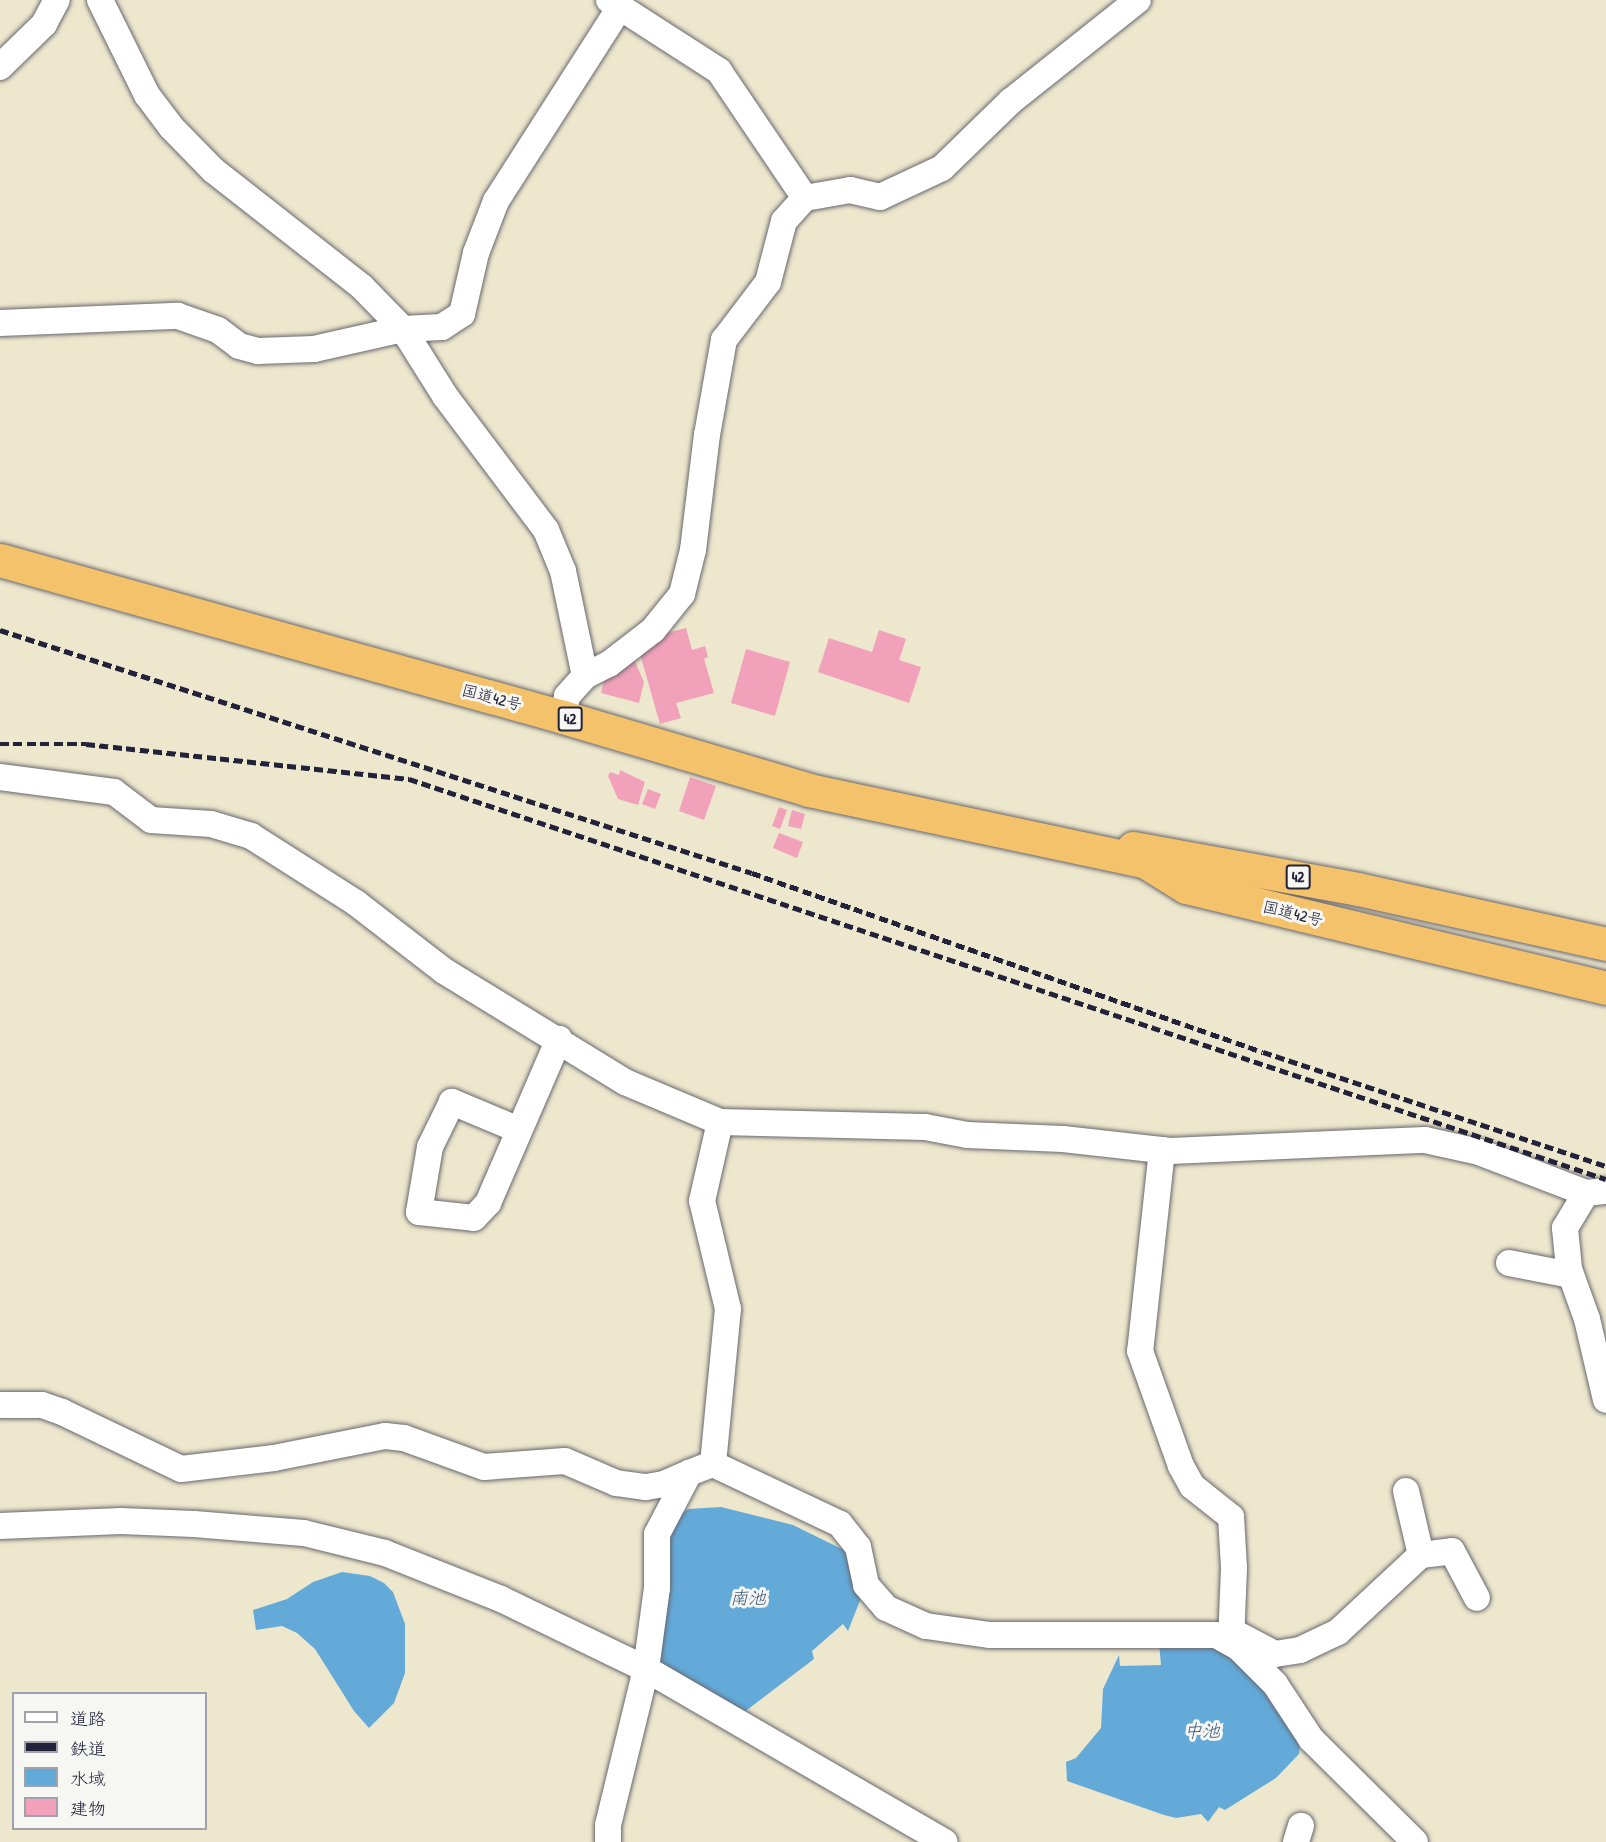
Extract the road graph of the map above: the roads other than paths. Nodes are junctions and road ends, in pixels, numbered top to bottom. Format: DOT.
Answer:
graph roads {
  1 [pos="57,0"];
  2 [pos="99,0"];
  3 [pos="1138,0"];
  4 [pos="614,4"];
  5 [pos="0,67"];
  6 [pos="805,198"];
  7 [pos="0,323"];
  8 [pos="403,329"];
  9 [pos="0,560"];
  10 [pos="585,676"];
  11 [pos="563,717"];
  12 [pos="0,777"];
  13 [pos="986,829"];
  14 [pos="1144,861"];
  15 [pos="1606,944"];
  16 [pos="1606,964"];
  17 [pos="1606,988"];
  18 [pos="559,1039"];
  19 [pos="720,1122"];
  20 [pos="519,1130"];
  21 [pos="1162,1150"];
  22 [pos="1596,1192"];
  23 [pos="1509,1263"];
  24 [pos="1571,1275"];
  25 [pos="1606,1400"];
  26 [pos="0,1405"];
  27 [pos="701,1468"];
  28 [pos="1406,1491"];
  29 [pos="0,1526"];
  30 [pos="1421,1555"];
  31 [pos="1477,1598"];
  32 [pos="1232,1637"];
  33 [pos="646,1668"];
  34 [pos="608,1842"];
  35 [pos="944,1842"];
  36 [pos="1415,1842"];
  1 -- 5 [label="street"];
  2 -- 8 [label="street"];
  3 -- 6 [label="street"];
  4 -- 6 [label="street"];
  4 -- 8 [label="street"];
  6 -- 10 [label="street"];
  7 -- 8 [label="street"];
  8 -- 10 [label="street"];
  9 -- 11 [label="highway, 国道42号 / 42"];
  10 -- 11 [label="street"];
  11 -- 13 [label="highway, 国道42号 / 42"];
  12 -- 18 [label="street"];
  13 -- 14 [label="highway, 国道42号 / 42"];
  13 -- 15 [label="highway, 国道42号 / 42"];
  14 -- 16 [label="highway"];
  14 -- 17 [label="highway, 国道42号 / 42"];
  18 -- 19 [label="street"];
  18 -- 20 [label="street"];
  19 -- 21 [label="street"];
  19 -- 27 [label="street"];
  20 -- 20 [label="street"];
  21 -- 22 [label="street"];
  21 -- 32 [label="street"];
  22 -- 24 [label="street"];
  23 -- 24 [label="street"];
  24 -- 25 [label="street"];
  26 -- 27 [label="street"];
  27 -- 32 [label="street"];
  27 -- 33 [label="street"];
  28 -- 30 [label="street"];
  29 -- 33 [label="street"];
  30 -- 31 [label="street"];
  30 -- 32 [label="street"];
  32 -- 36 [label="street"];
  33 -- 34 [label="street"];
  33 -- 35 [label="street"];
}
